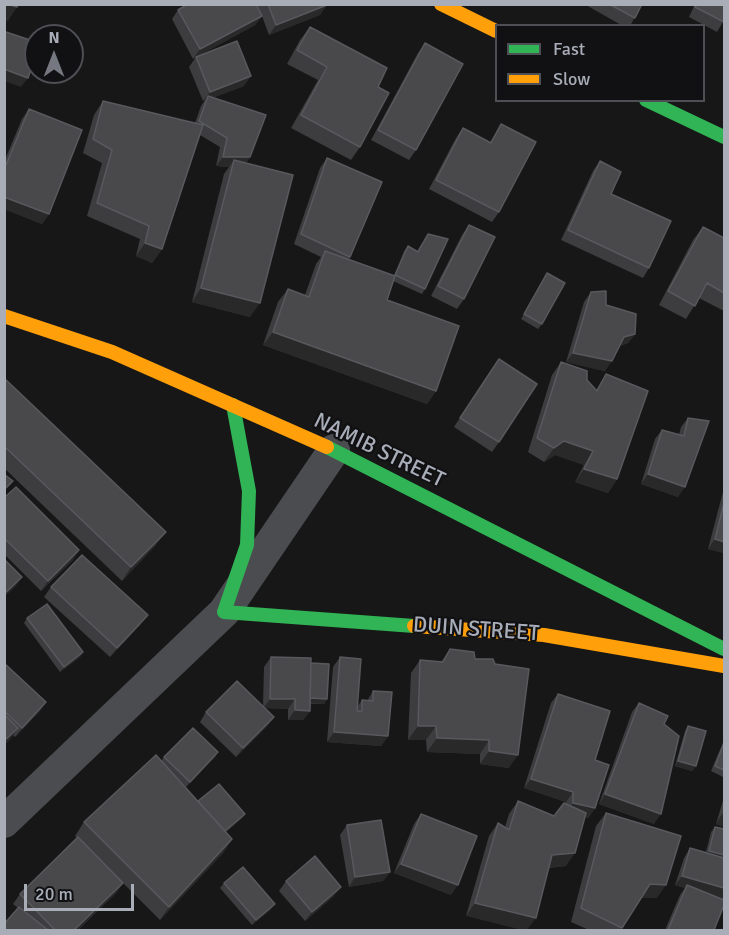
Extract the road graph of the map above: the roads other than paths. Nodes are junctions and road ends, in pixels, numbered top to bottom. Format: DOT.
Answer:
graph roads {
  1 [pos="441,4"];
  2 [pos="495,31"];
  3 [pos="650,102"];
  4 [pos="724,137"];
  5 [pos="4,316"];
  6 [pos="233,405"];
  7 [pos="334,450"];
  8 [pos="224,612"];
  9 [pos="724,649"];
  10 [pos="724,666"];
  11 [pos="4,822"];
  1 -- 2 [label="street"];
  3 -- 4 [label="street"];
  5 -- 6 [label="street, NAMIB STREET"];
  6 -- 7 [label="street, NAMIB STREET"];
  6 -- 8 [label="street"];
  7 -- 8 [label="street"];
  7 -- 9 [label="street, NAMIB STREET"];
  8 -- 10 [label="street, DUIN STREET"];
  8 -- 11 [label="street"];
}
